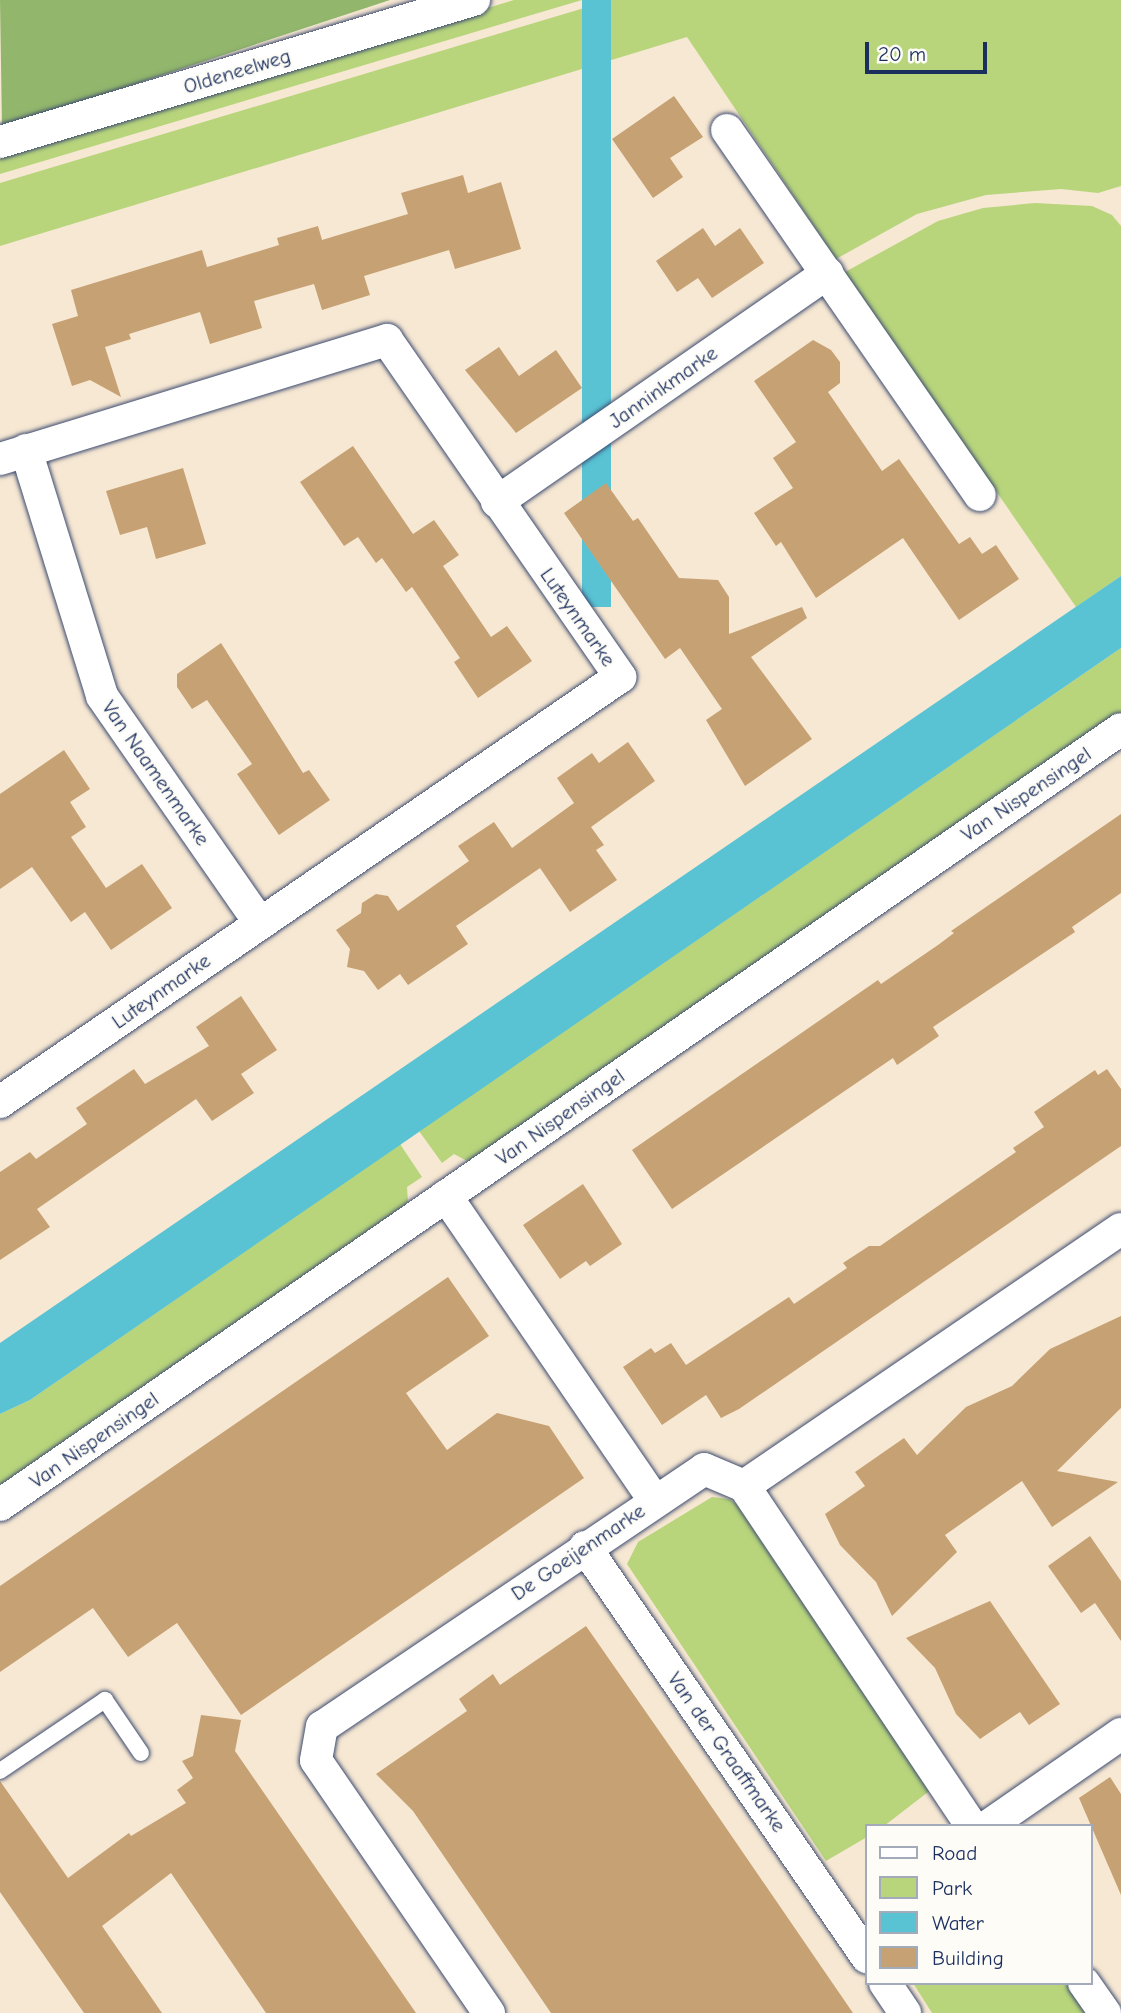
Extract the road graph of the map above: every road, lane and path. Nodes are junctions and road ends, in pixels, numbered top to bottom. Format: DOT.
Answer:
graph roads {
  1 [pos="474,0"];
  2 [pos="727,130"];
  3 [pos="0,142"];
  4 [pos="828,273"];
  5 [pos="13,454"];
  6 [pos="980,495"];
  7 [pos="497,502"];
  8 [pos="1121,729"];
  9 [pos="260,923"];
  10 [pos="0,1102"];
  11 [pos="446,1196"];
  12 [pos="1121,1229"];
  13 [pos="744,1486"];
  14 [pos="654,1500"];
  15 [pos="0,1505"];
  16 [pos="585,1548"];
  17 [pos="1121,1734"];
  18 [pos="141,1753"];
  19 [pos="0,1771"];
  20 [pos="971,1824"];
  21 [pos="991,1824"];
  22 [pos="855,1913"];
  23 [pos="866,1953"];
  24 [pos="886,1985"];
  25 [pos="1085,1985"];
  26 [pos="489,2013"];
  27 [pos="905,2013"];
  28 [pos="1105,2013"];
  1 -- 3 [label="street, Oldeneelweg"];
  2 -- 4 [label="street"];
  4 -- 6 [label="street"];
  4 -- 7 [label="street, Janninkmarke"];
  5 -- 7 [label="street, Luteynmarke"];
  5 -- 9 [label="street, Van Naamenmarke"];
  7 -- 9 [label="street, Luteynmarke"];
  8 -- 11 [label="street, Van Nispensingel"];
  9 -- 10 [label="street, Luteynmarke"];
  11 -- 14 [label="street"];
  11 -- 15 [label="street, Van Nispensingel"];
  12 -- 13 [label="street"];
  13 -- 14 [label="street, De Goeijenmarke"];
  13 -- 20 [label="street"];
  14 -- 16 [label="street, De Goeijenmarke"];
  16 -- 22 [label="street, Van der Graaffmarke"];
  16 -- 26 [label="street, De Goeijenmarke"];
  17 -- 21 [label="street"];
  18 -- 19 [label="lane"];
  22 -- 23 [label="street, Van der Graaffmarke"];
  24 -- 27 [label="street"];
  25 -- 28 [label="street"];
}
